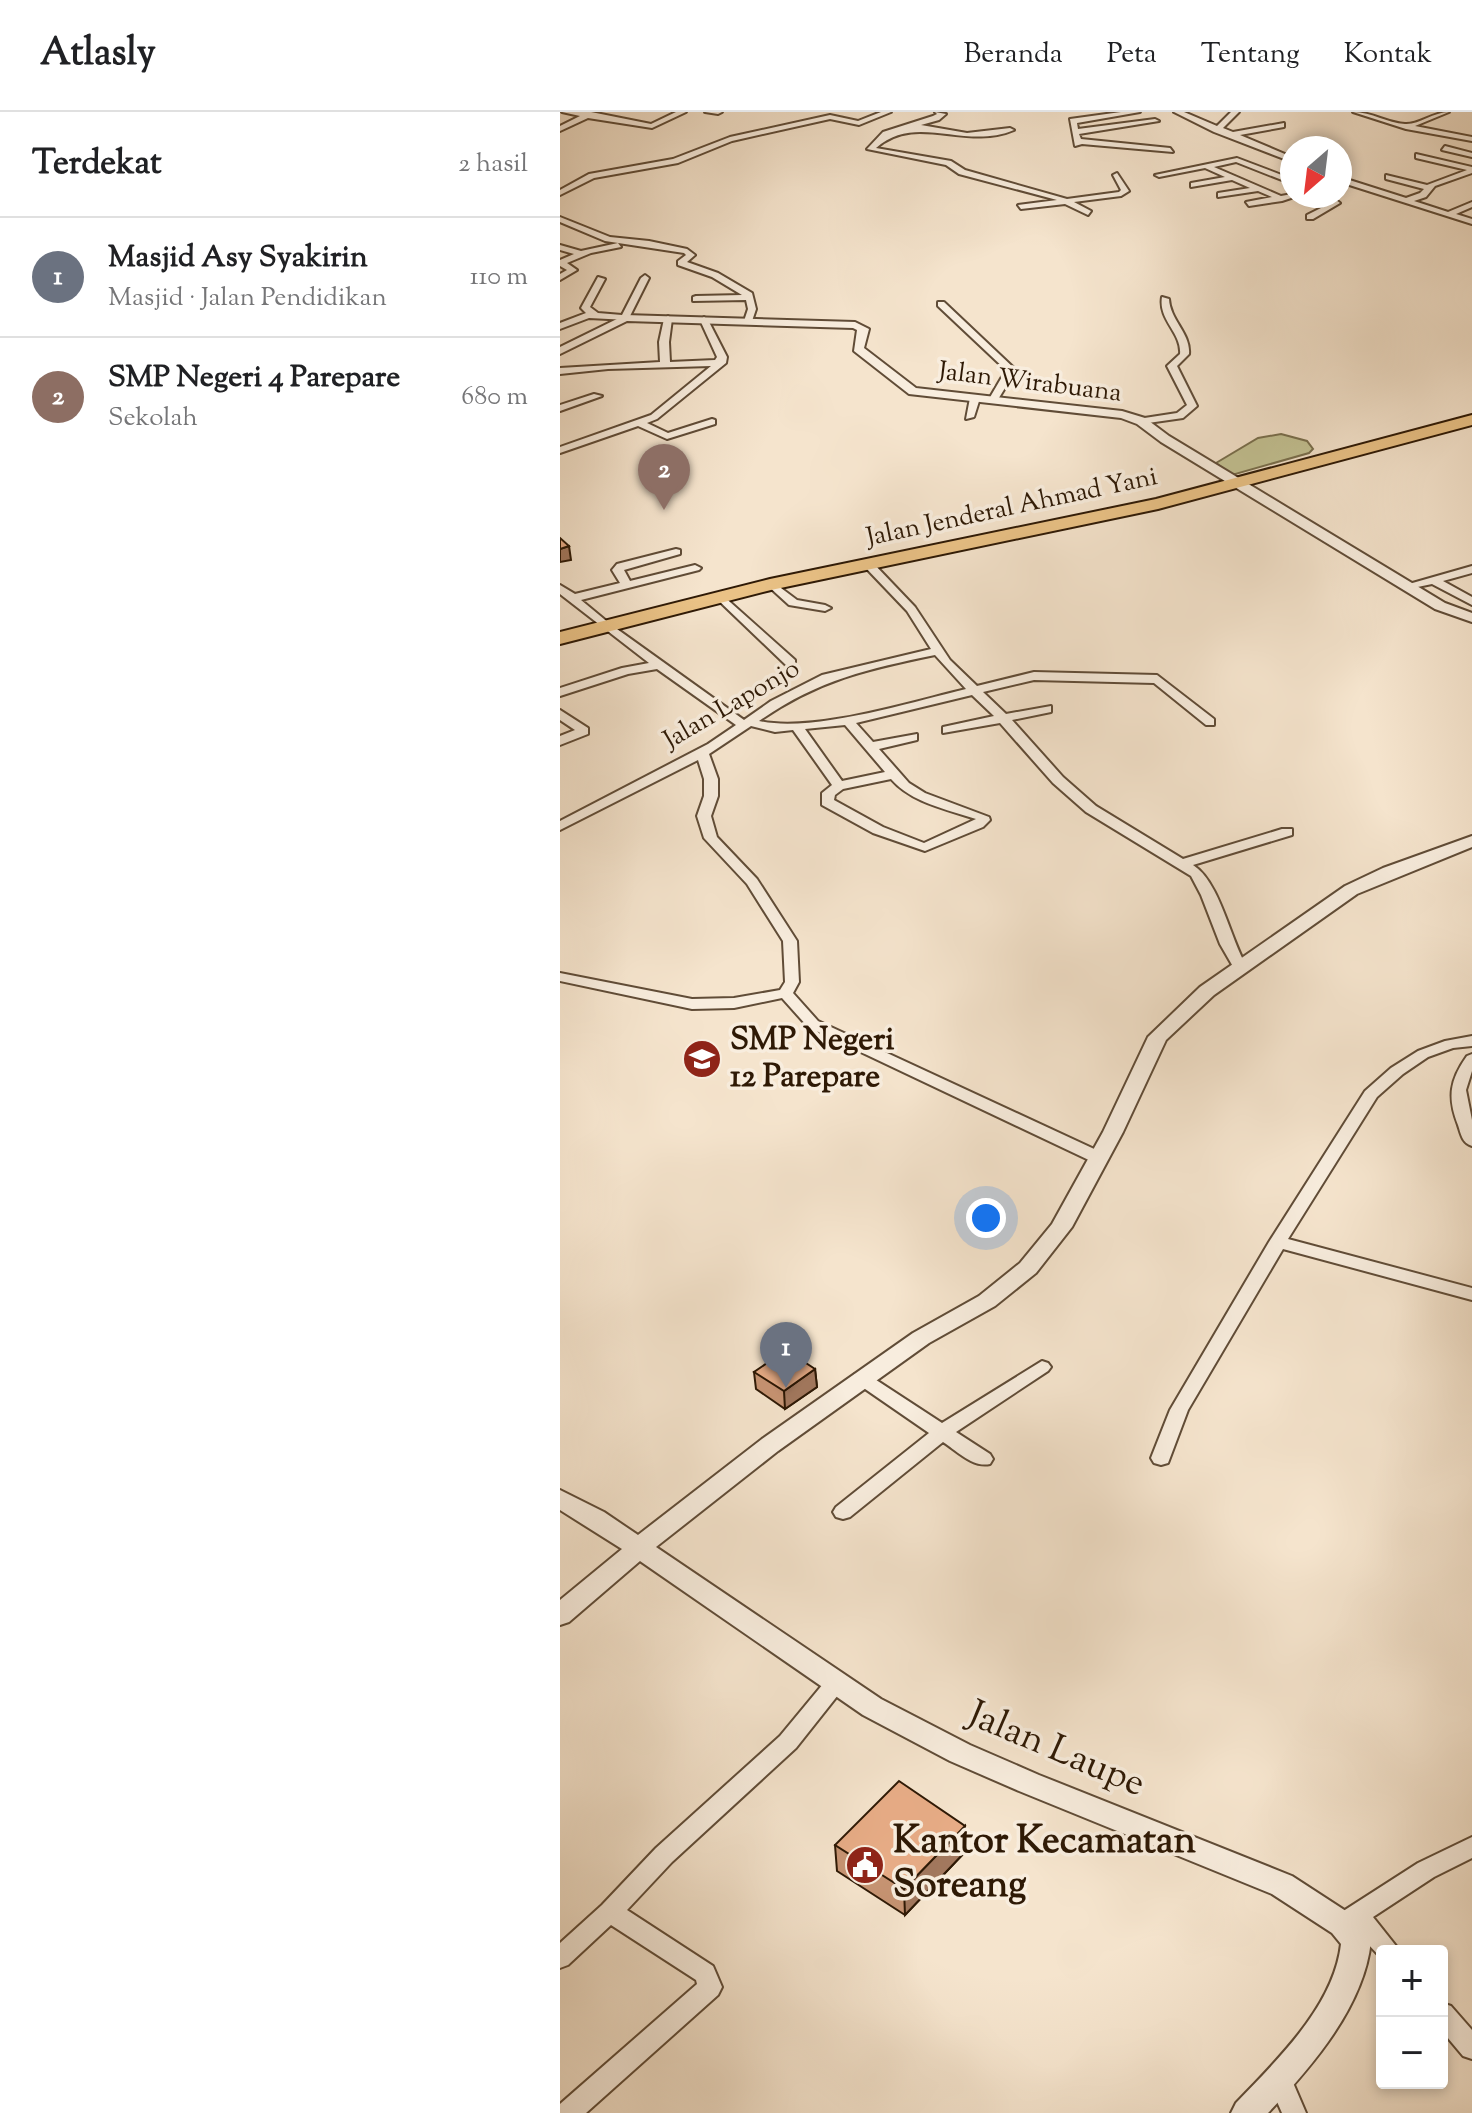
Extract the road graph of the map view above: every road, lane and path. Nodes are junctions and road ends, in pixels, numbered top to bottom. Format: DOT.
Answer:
graph roads {
  1 [pos="566,112"];
  2 [pos="602,112"];
  3 [pos="643,112"];
  4 [pos="682,112"];
  5 [pos="709,112"];
  6 [pos="718,112"];
  7 [pos="887,112"];
  8 [pos="939,112"];
  9 [pos="1137,112"];
  10 [pos="1178,112"];
  11 [pos="1235,112"];
  12 [pos="1357,112"];
  13 [pos="1445,112"];
  14 [pos="590,115"];
  15 [pos="1399,118"];
  16 [pos="621,121"];
  17 [pos="1418,122"];
  18 [pos="1281,125"];
  19 [pos="912,126"];
  20 [pos="1435,126"];
  21 [pos="1406,127"];
  22 [pos="560,129"];
  23 [pos="1010,130"];
  24 [pos="1217,130"];
  25 [pos="1231,135"];
  26 [pos="1077,139"];
  27 [pos="1472,139"];
  28 [pos="1445,148"];
  29 [pos="1170,150"];
  30 [pos="1280,155"];
  31 [pos="1472,155"];
  32 [pos="1419,156"];
  33 [pos="1204,161"];
  34 [pos="1472,170"];
  35 [pos="1117,175"];
  36 [pos="1159,175"];
  37 [pos="1233,177"];
  38 [pos="1280,177"];
  39 [pos="1389,177"];
  40 [pos="1352,183"];
  41 [pos="1194,185"];
  42 [pos="1429,188"];
  43 [pos="1259,189"];
  44 [pos="560,193"];
  45 [pos="1221,195"];
  46 [pos="1280,198"];
  47 [pos="1280,199"];
  48 [pos="1069,200"];
  49 [pos="1408,200"];
  50 [pos="1472,204"];
  51 [pos="1253,206"];
  52 [pos="1021,207"];
  53 [pos="1327,208"];
  54 [pos="1088,213"];
  55 [pos="1450,214"];
  56 [pos="1310,217"];
  57 [pos="560,219"];
  58 [pos="1472,222"];
  59 [pos="635,242"];
  60 [pos="560,247"];
  61 [pos="582,254"];
  62 [pos="561,263"];
  63 [pos="560,277"];
  64 [pos="645,278"];
  65 [pos="601,279"];
  66 [pos="750,297"];
  67 [pos="696,299"];
  68 [pos="1165,299"];
  69 [pos="941,304"];
  70 [pos="586,311"];
  71 [pos="625,318"];
  72 [pos="668,319"];
  73 [pos="704,320"];
  74 [pos="748,321"];
  75 [pos="560,326"];
  76 [pos="560,351"];
  77 [pos="721,363"];
  78 [pos="665,365"];
  79 [pos="560,371"];
  80 [pos="597,396"];
  81 [pos="975,398"];
  82 [pos="994,399"];
  83 [pos="560,408"];
  84 [pos="969,417"];
  85 [pos="1472,420"];
  86 [pos="1141,421"];
  87 [pos="712,422"];
  88 [pos="639,423"];
  89 [pos="560,450"];
  90 [pos="1239,482"];
  91 [pos="676,552"];
  92 [pos="869,565"];
  93 [pos="695,568"];
  94 [pos="1472,569"];
  95 [pos="1434,580"];
  96 [pos="626,583"];
  97 [pos="773,585"];
  98 [pos="1408,586"];
  99 [pos="560,588"];
  100 [pos="721,597"];
  101 [pos="574,598"];
  102 [pos="1472,602"];
  103 [pos="825,608"];
  104 [pos="1472,618"];
  105 [pos="606,626"];
  106 [pos="560,638"];
  107 [pos="938,651"];
  108 [pos="791,663"];
  109 [pos="662,664"];
  110 [pos="560,692"];
  111 [pos="973,692"];
  112 [pos="1047,709"];
  113 [pos="560,714"];
  114 [pos="1003,718"];
  115 [pos="848,721"];
  116 [pos="1210,722"];
  117 [pos="747,724"];
  118 [pos="797,727"];
  119 [pos="947,730"];
  120 [pos="913,737"];
  121 [pos="560,741"];
  122 [pos="869,747"];
  123 [pos="702,752"];
  124 [pos="892,775"];
  125 [pos="839,786"];
  126 [pos="560,826"];
  127 [pos="1287,832"];
  128 [pos="1472,841"];
  129 [pos="1183,864"];
  130 [pos="1240,967"];
  131 [pos="560,977"];
  132 [pos="785,993"];
  133 [pos="1472,1041"];
  134 [pos="1472,1059"];
  135 [pos="1465,1080"];
  136 [pos="1472,1141"];
  137 [pos="1099,1158"];
  138 [pos="1278,1242"];
  139 [pos="1472,1294"];
  140 [pos="1042,1367"];
  141 [pos="861,1378"];
  142 [pos="944,1431"];
  143 [pos="1161,1458"];
  144 [pos="983,1459"];
  145 [pos="560,1499"];
  146 [pos="843,1512"];
  147 [pos="640,1550"];
  148 [pos="560,1615"];
  149 [pos="835,1684"];
  150 [pos="1472,1847"];
  151 [pos="610,1912"];
  152 [pos="1350,1920"];
  153 [pos="1381,1945"];
  154 [pos="560,1958"];
  155 [pos="1445,2017"];
  156 [pos="1472,2048"];
  157 [pos="1279,2079"];
  158 [pos="568,2113"];
  159 [pos="1247,2113"];
  160 [pos="1294,2113"];
  1 -- 14 [label="street"];
  2 -- 14 [label="street"];
  3 -- 16 [label="street"];
  4 -- 16 [label="street"];
  5 -- 6 [label="street"];
  7 -- 44 [label="street"];
  8 -- 19 [label="street"];
  9 -- 26 [label="street"];
  9 -- 26 [label="street"];
  10 -- 24 [label="street"];
  11 -- 24 [label="street"];
  12 -- 21 [label="street"];
  13 -- 17 [label="street"];
  14 -- 16 [label="street"];
  14 -- 22 [label="street"];
  15 -- 17 [label="street"];
  17 -- 20 [label="street"];
  17 -- 21 [label="street"];
  18 -- 25 [label="street"];
  19 -- 23 [label="street"];
  19 -- 48 [label="street"];
  21 -- 27 [label="street"];
  24 -- 25 [label="street"];
  25 -- 30 [label="street"];
  26 -- 29 [label="street"];
  28 -- 31 [label="street"];
  32 -- 34 [label="street"];
  33 -- 36 [label="street"];
  33 -- 37 [label="street"];
  33 -- 38 [label="street"];
  34 -- 42 [label="street"];
  35 -- 48 [label="street"];
  37 -- 41 [label="street"];
  37 -- 43 [label="street"];
  39 -- 42 [label="street"];
  40 -- 49 [label="street"];
  42 -- 49 [label="street"];
  43 -- 45 [label="street"];
  43 -- 46 [label="street"];
  47 -- 51 [label="street"];
  48 -- 52 [label="street"];
  48 -- 54 [label="street"];
  49 -- 55 [label="street"];
  50 -- 55 [label="street"];
  53 -- 56 [label="street"];
  55 -- 58 [label="street"];
  57 -- 59 [label="street"];
  59 -- 61 [label="street"];
  59 -- 66 [label="street"];
  60 -- 61 [label="street"];
  61 -- 62 [label="street"];
  62 -- 63 [label="street"];
  64 -- 71 [label="street"];
  65 -- 70 [label="street"];
  66 -- 67 [label="street"];
  66 -- 74 [label="street"];
  68 -- 86 [label="street"];
  69 -- 82 [label="street"];
  70 -- 71 [label="street"];
  70 -- 75 [label="street"];
  71 -- 72 [label="street, Jalan Wirabuana"];
  71 -- 76 [label="street, Jalan Wirabuana"];
  72 -- 73 [label="street, Jalan Wirabuana"];
  72 -- 78 [label="street"];
  73 -- 74 [label="street, Jalan Wirabuana"];
  73 -- 77 [label="street"];
  74 -- 81 [label="street, Jalan Wirabuana"];
  77 -- 78 [label="street"];
  77 -- 88 [label="street"];
  78 -- 79 [label="street"];
  80 -- 83 [label="street"];
  81 -- 82 [label="street, Jalan Wirabuana"];
  81 -- 84 [label="street"];
  82 -- 86 [label="street, Jalan Wirabuana"];
  85 -- 90 [label="highway, Jalan Jenderal Ahmad Yani"];
  86 -- 90 [label="street, Jalan Wirabuana"];
  87 -- 88 [label="street"];
  88 -- 89 [label="street"];
  90 -- 92 [label="highway, Jalan Jenderal Ahmad Yani"];
  90 -- 98 [label="street, Jalan Wirabuana"];
  91 -- 96 [label="street"];
  92 -- 97 [label="highway, Jalan Jenderal Ahmad Yani"];
  92 -- 107 [label="street"];
  93 -- 96 [label="street"];
  94 -- 95 [label="street"];
  95 -- 98 [label="street"];
  95 -- 102 [label="street"];
  96 -- 101 [label="street"];
  97 -- 100 [label="highway, Jalan Jenderal Ahmad Yani"];
  97 -- 103 [label="street"];
  98 -- 104 [label="street, Jalan Wirabuana"];
  99 -- 101 [label="street"];
  100 -- 105 [label="highway, Jalan Jenderal Ahmad Yani"];
  100 -- 108 [label="street"];
  101 -- 105 [label="street"];
  105 -- 106 [label="highway, Jalan Jenderal Ahmad Yani"];
  105 -- 109 [label="street"];
  107 -- 111 [label="street"];
  107 -- 117 [label="street, Jalan Laponjo"];
  109 -- 110 [label="street"];
  109 -- 117 [label="street"];
  111 -- 114 [label="street"];
  111 -- 115 [label="street"];
  111 -- 116 [label="street"];
  112 -- 114 [label="street"];
  113 -- 121 [label="street"];
  114 -- 119 [label="street"];
  114 -- 129 [label="street"];
  115 -- 118 [label="street"];
  115 -- 122 [label="street"];
  117 -- 118 [label="street"];
  117 -- 123 [label="street, Jalan Laponjo"];
  118 -- 125 [label="street"];
  120 -- 122 [label="street"];
  122 -- 124 [label="street"];
  123 -- 126 [label="street, Jalan Laponjo"];
  123 -- 132 [label="street"];
  124 -- 125 [label="street"];
  124 -- 125 [label="street"];
  127 -- 129 [label="street"];
  128 -- 130 [label="street"];
  129 -- 130 [label="street"];
  130 -- 137 [label="street"];
  131 -- 132 [label="street"];
  132 -- 137 [label="street"];
  133 -- 138 [label="street"];
  134 -- 135 [label="street"];
  135 -- 136 [label="street"];
  137 -- 141 [label="street"];
  138 -- 139 [label="street"];
  138 -- 143 [label="street"];
  140 -- 142 [label="street"];
  141 -- 142 [label="street"];
  141 -- 147 [label="street"];
  142 -- 144 [label="street"];
  142 -- 146 [label="street"];
  145 -- 147 [label="street, Jalan Laupe"];
  147 -- 148 [label="street"];
  147 -- 149 [label="street, Jalan Laupe"];
  149 -- 151 [label="street"];
  149 -- 152 [label="street, Jalan Laupe"];
  150 -- 152 [label="street"];
  151 -- 154 [label="street"];
  151 -- 158 [label="street"];
  152 -- 153 [label="street"];
  152 -- 157 [label="street"];
  155 -- 156 [label="street"];
  157 -- 159 [label="street"];
  157 -- 160 [label="street"];
}
